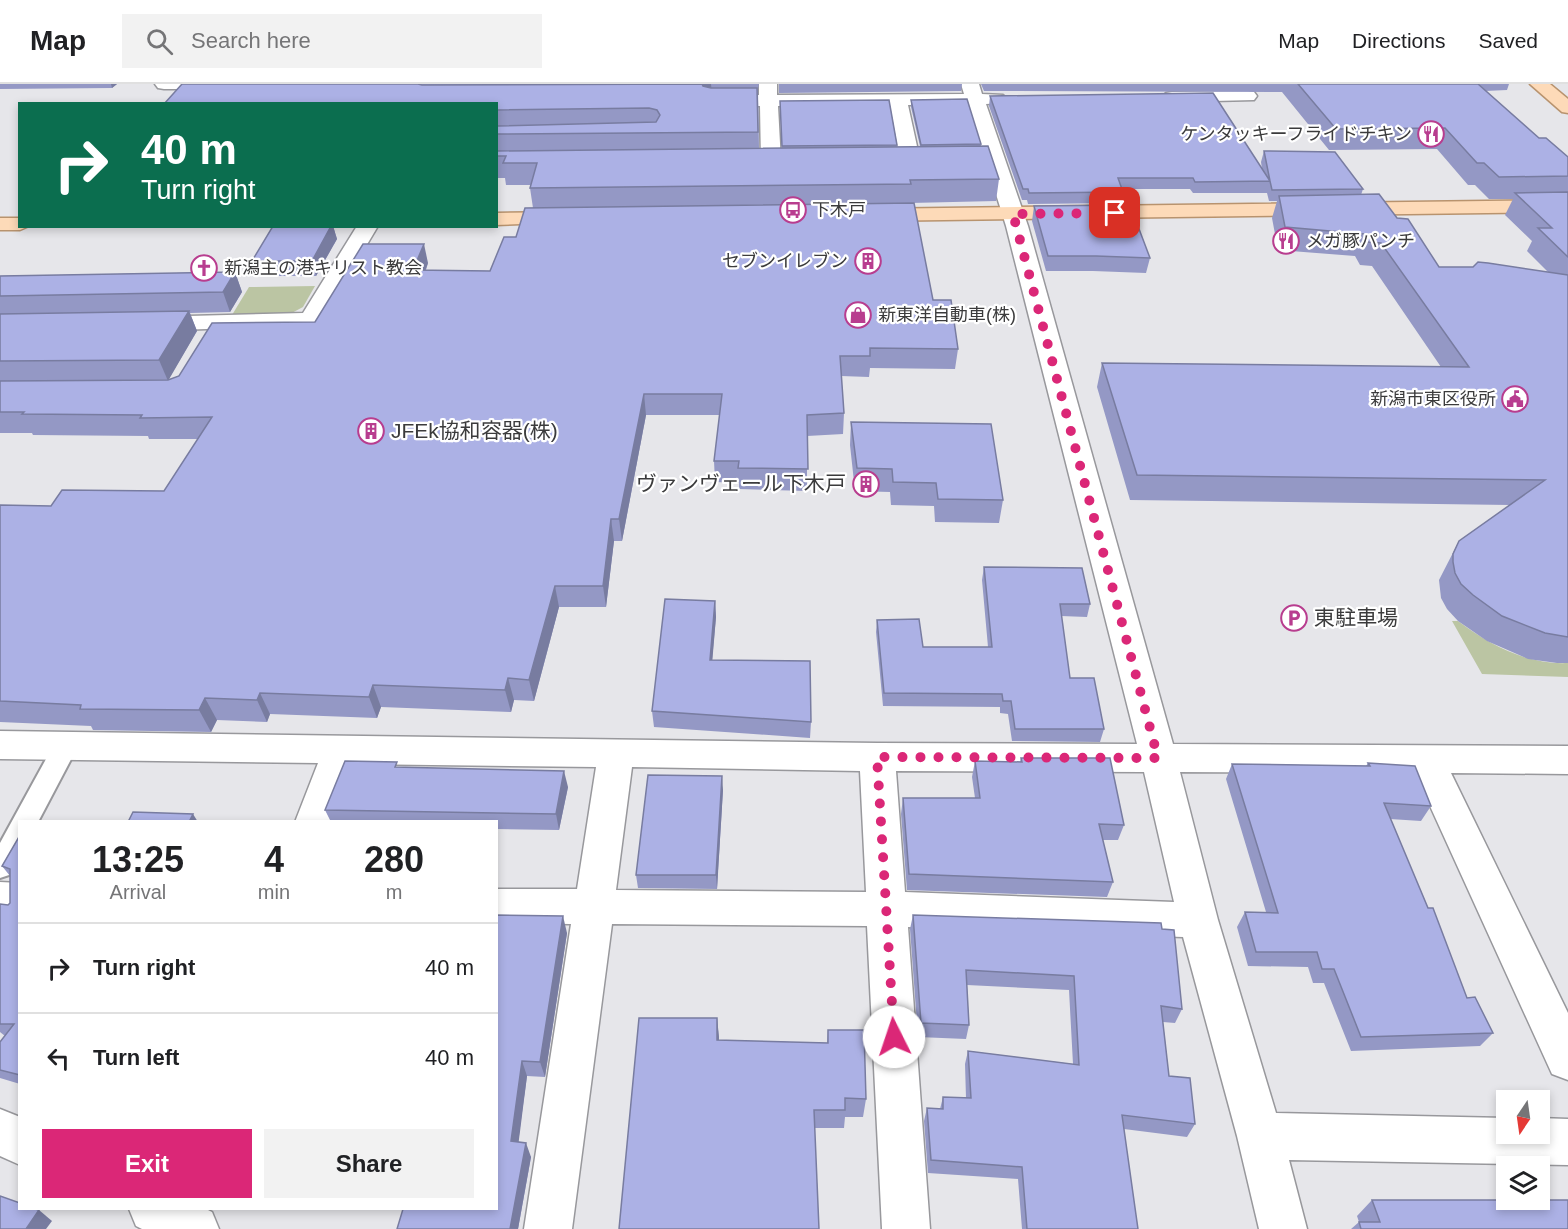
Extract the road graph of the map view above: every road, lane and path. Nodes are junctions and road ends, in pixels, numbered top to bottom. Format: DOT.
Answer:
graph roads {
  1 [pos="164,84"];
  2 [pos="213,84"];
  3 [pos="1539,84"];
  4 [pos="768,92"];
  5 [pos="973,92"];
  6 [pos="893,94"];
  7 [pos="1248,96"];
  8 [pos="1153,97"];
  9 [pos="1011,99"];
  10 [pos="712,101"];
  11 [pos="1568,108"];
  12 [pos="996,159"];
  13 [pos="887,160"];
  14 [pos="910,160"];
  15 [pos="932,160"];
  16 [pos="975,160"];
  17 [pos="794,161"];
  18 [pos="747,162"];
  19 [pos="771,162"];
  20 [pos="1568,206"];
  21 [pos="1013,214"];
  22 [pos="849,216"];
  23 [pos="591,218"];
  24 [pos="498,219"];
  25 [pos="0,224"];
  26 [pos="18,224"];
  27 [pos="367,228"];
  28 [pos="125,324"];
  29 [pos="0,745"];
  30 [pos="66,746"];
  31 [pos="341,752"];
  32 [pos="616,752"];
  33 [pos="877,757"];
  34 [pos="1158,758"];
  35 [pos="1568,760"];
  36 [pos="1427,761"];
  37 [pos="26,820"];
  38 [pos="315,820"];
  39 [pos="18,835"];
  40 [pos="0,867"];
  41 [pos="0,899"];
  42 [pos="18,900"];
  43 [pos="498,906"];
  44 [pos="596,907"];
  45 [pos="886,909"];
  46 [pos="1198,920"];
  47 [pos="1568,1059"];
  48 [pos="0,1132"];
  49 [pos="1260,1136"];
  50 [pos="18,1141"];
  51 [pos="1568,1142"];
  52 [pos="548,1229"];
  53 [pos="906,1229"];
  54 [pos="1283,1229"];
  1 -- 2 [label="street"];
  3 -- 11 [label="main road"];
  4 -- 6 [label="street"];
  4 -- 10 [label="street"];
  4 -- 19 [label="street"];
  5 -- 6 [label="street"];
  5 -- 9 [label="street"];
  5 -- 12 [label="street"];
  6 -- 14 [label="street"];
  7 -- 8 [label="street"];
  12 -- 16 [label="street"];
  12 -- 21 [label="street"];
  13 -- 14 [label="street"];
  14 -- 15 [label="street"];
  17 -- 19 [label="street"];
  18 -- 19 [label="street"];
  20 -- 21 [label="main road"];
  21 -- 22 [label="main road"];
  21 -- 34 [label="street"];
  23 -- 24 [label="main road"];
  25 -- 26 [label="main road"];
  27 -- 28 [label="street"];
  29 -- 30 [label="street"];
  30 -- 31 [label="street"];
  30 -- 37 [label="lane"];
  31 -- 32 [label="street"];
  31 -- 38 [label="street"];
  32 -- 33 [label="street"];
  32 -- 44 [label="street"];
  33 -- 34 [label="street"];
  33 -- 45 [label="street"];
  34 -- 36 [label="street"];
  34 -- 46 [label="street"];
  35 -- 36 [label="street"];
  36 -- 47 [label="street"];
  39 -- 40 [label="lane"];
  41 -- 42 [label="street"];
  43 -- 44 [label="street"];
  44 -- 45 [label="street"];
  44 -- 52 [label="street"];
  45 -- 46 [label="street"];
  45 -- 53 [label="street"];
  46 -- 49 [label="street"];
  48 -- 50 [label="street"];
  49 -- 51 [label="street"];
  49 -- 54 [label="street"];
}
